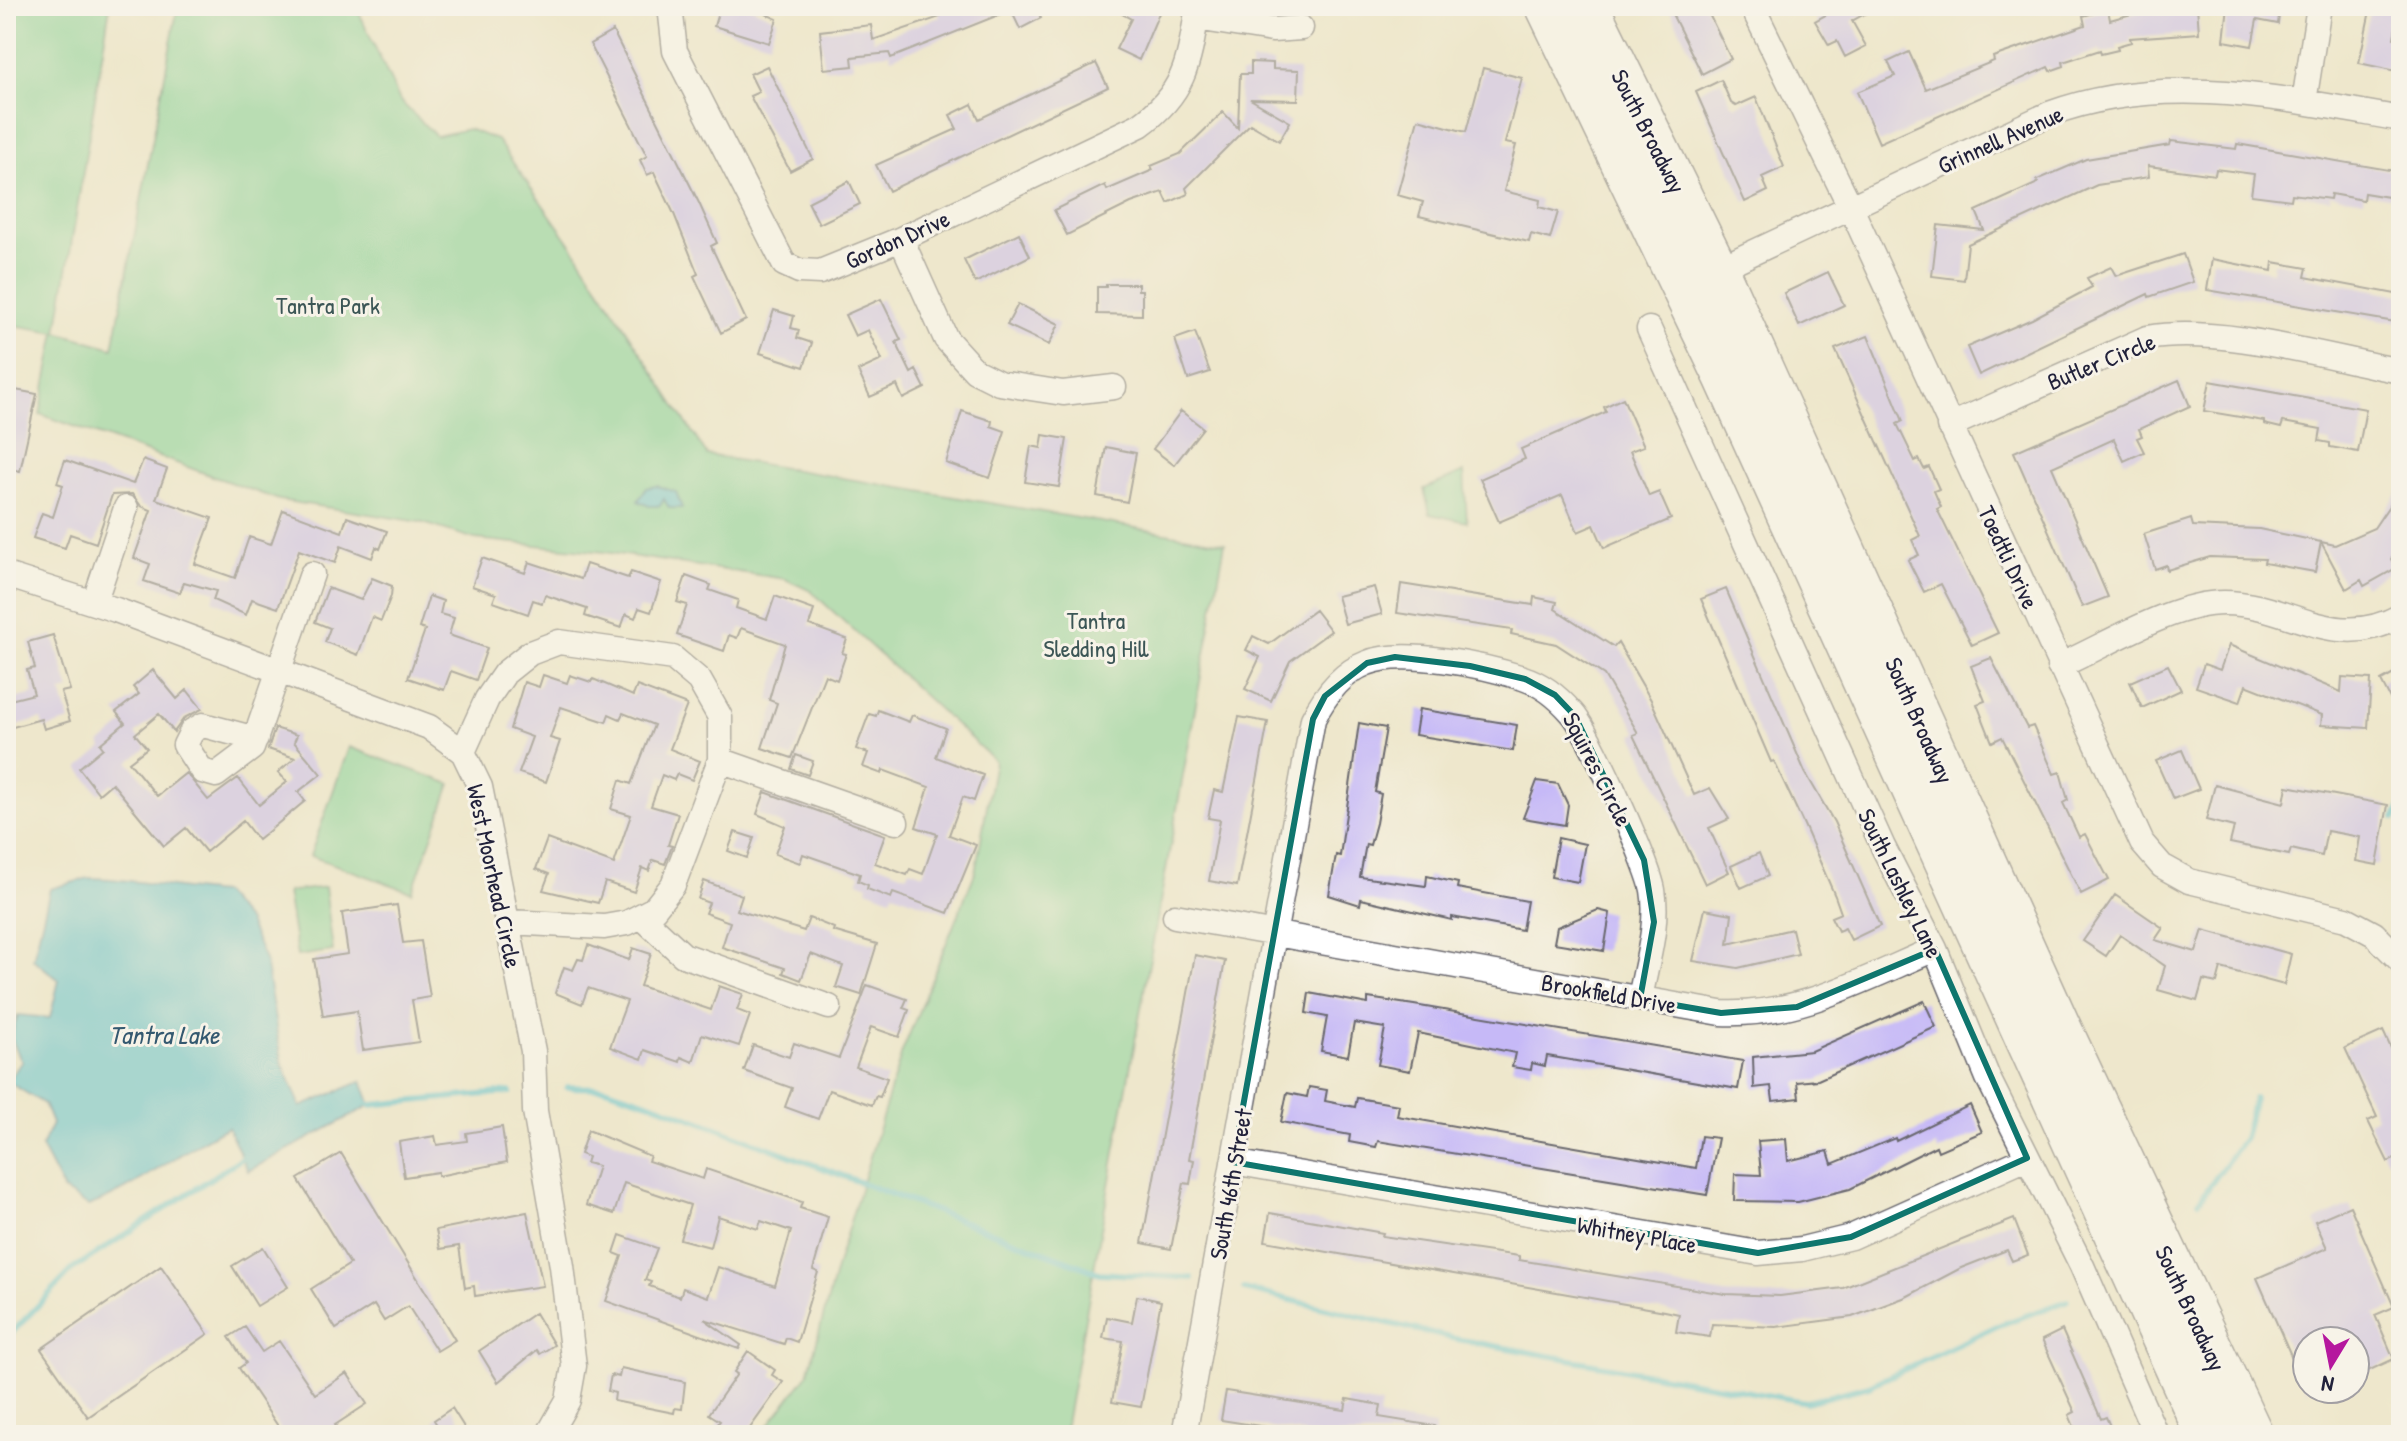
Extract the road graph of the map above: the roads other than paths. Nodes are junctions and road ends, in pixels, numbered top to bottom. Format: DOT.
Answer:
graph roads {
  1 [pos="670,6"];
  2 [pos="1548,6"];
  3 [pos="1586,6"];
  4 [pos="1752,6"];
  5 [pos="2319,6"];
  6 [pos="1197,12"];
  7 [pos="1301,28"];
  8 [pos="2304,102"];
  9 [pos="2401,119"];
  10 [pos="1851,208"];
  11 [pos="901,239"];
  12 [pos="1668,253"];
  13 [pos="1716,270"];
  14 [pos="1649,329"];
  15 [pos="2401,371"];
  16 [pos="1114,387"];
  17 [pos="1949,426"];
  18 [pos="126,508"];
  19 [pos="312,574"];
  20 [pos="6,575"];
  21 [pos="94,603"];
  22 [pos="2401,616"];
  23 [pos="2059,666"];
  24 [pos="281,672"];
  25 [pos="256,739"];
  26 [pos="463,752"];
  27 [pos="720,760"];
  28 [pos="896,822"];
  29 [pos="641,916"];
  30 [pos="1175,916"];
  31 [pos="508,922"];
  32 [pos="1276,934"];
  33 [pos="2396,946"];
  34 [pos="1935,949"];
  35 [pos="1640,999"];
  36 [pos="829,1007"];
  37 [pos="2027,1158"];
  38 [pos="1233,1162"];
  39 [pos="548,1435"];
  40 [pos="1184,1435"];
  41 [pos="2156,1435"];
  42 [pos="2208,1435"];
  43 [pos="2251,1435"];
  1 -- 11 [label="street, Gordon Drive"];
  2 -- 12 [label="highway, South Broadway"];
  3 -- 13 [label="highway, South Broadway"];
  4 -- 10 [label="street, Toedtli Drive"];
  5 -- 8 [label="street"];
  6 -- 7 [label="street"];
  6 -- 11 [label="street, Gordon Drive"];
  8 -- 9 [label="street, Grinnell Avenue"];
  8 -- 10 [label="street, Grinnell Avenue"];
  10 -- 13 [label="street, Grinnell Avenue"];
  10 -- 17 [label="street, Toedtli Drive"];
  11 -- 16 [label="street"];
  12 -- 13 [label="street"];
  12 -- 42 [label="highway, South Broadway"];
  13 -- 43 [label="highway, South Broadway"];
  14 -- 34 [label="street, South Lashley Lane"];
  15 -- 17 [label="street, Butler Circle"];
  17 -- 23 [label="street, Toedtli Drive"];
  18 -- 21 [label="street"];
  19 -- 24 [label="street"];
  20 -- 21 [label="street, West Moorhead Circle"];
  21 -- 24 [label="street, West Moorhead Circle"];
  22 -- 23 [label="street"];
  23 -- 33 [label="street, Toedtli Drive"];
  24 -- 25 [label="street"];
  24 -- 26 [label="street, West Moorhead Circle"];
  26 -- 27 [label="street"];
  26 -- 31 [label="street, West Moorhead Circle"];
  27 -- 28 [label="street"];
  27 -- 29 [label="street"];
  29 -- 31 [label="street"];
  29 -- 36 [label="street"];
  30 -- 32 [label="street, Brookfield Drive"];
  31 -- 39 [label="street, West Moorhead Circle"];
  32 -- 35 [label="street, Brookfield Drive"];
  32 -- 35 [label="street, Squires Circle"];
  32 -- 38 [label="street, South 46th Street"];
  34 -- 35 [label="street, Brookfield Drive"];
  34 -- 37 [label="street, South Lashley Lane"];
  37 -- 38 [label="street, Whitney Place"];
  37 -- 41 [label="street, South Lashley Lane"];
  38 -- 40 [label="street, South 46th Street"];
}
